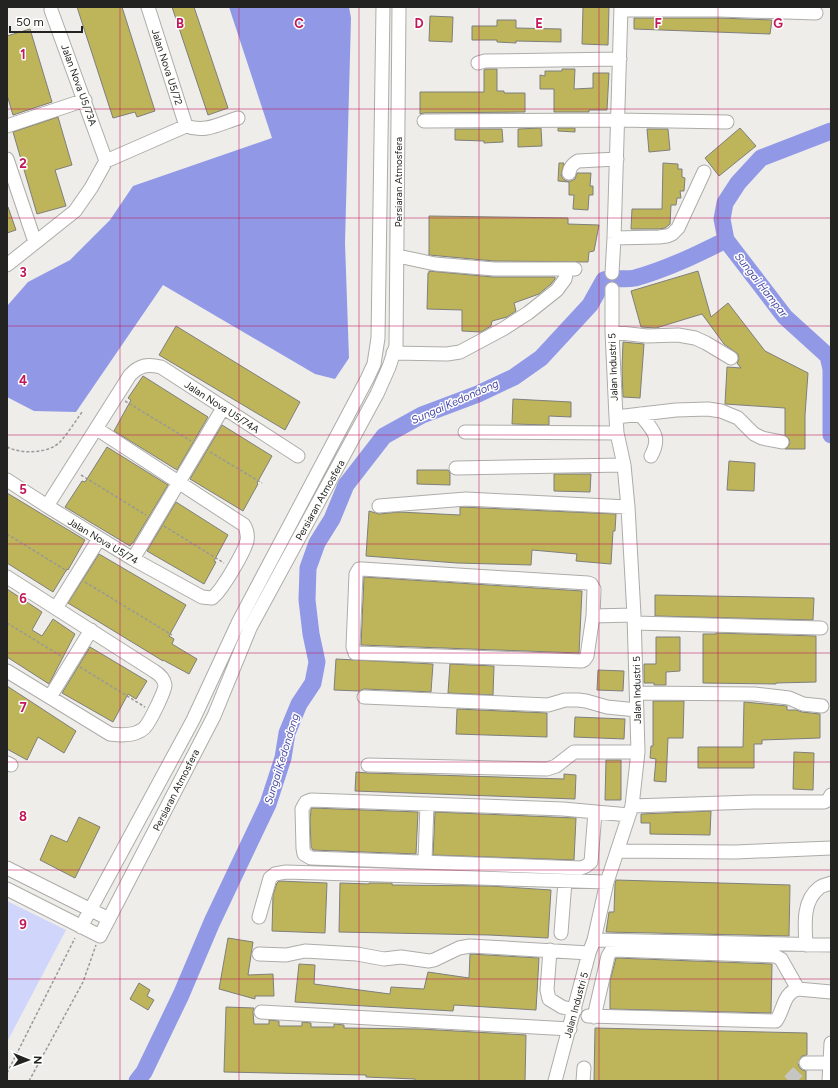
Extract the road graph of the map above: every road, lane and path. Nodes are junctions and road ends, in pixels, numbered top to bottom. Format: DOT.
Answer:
graph roads {
  1 [pos="148,7"];
  2 [pos="383,7"];
  3 [pos="399,7"];
  4 [pos="621,9"];
  5 [pos="782,9"];
  6 [pos="51,10"];
  7 [pos="816,12"];
  8 [pos="620,59"];
  9 [pos="478,63"];
  10 [pos="85,100"];
  11 [pos="238,118"];
  12 [pos="618,120"];
  13 [pos="424,121"];
  14 [pos="727,122"];
  15 [pos="7,126"];
  16 [pos="186,126"];
  17 [pos="7,159"];
  18 [pos="616,159"];
  19 [pos="106,161"];
  20 [pos="704,172"];
  21 [pos="569,173"];
  22 [pos="614,238"];
  23 [pos="35,242"];
  24 [pos="398,256"];
  25 [pos="7,265"];
  26 [pos="612,273"];
  27 [pos="612,289"];
  28 [pos="612,332"];
  29 [pos="394,353"];
  30 [pos="731,358"];
  31 [pos="117,396"];
  32 [pos="223,408"];
  33 [pos="82,412"];
  34 [pos="640,414"];
  35 [pos="616,417"];
  36 [pos="97,429"];
  37 [pos="465,432"];
  38 [pos="617,433"];
  39 [pos="782,442"];
  40 [pos="200,446"];
  41 [pos="7,447"];
  42 [pos="298,456"];
  43 [pos="651,456"];
  44 [pos="624,466"];
  45 [pos="456,468"];
  46 [pos="7,480"];
  47 [pos="178,483"];
  48 [pos="262,483"];
  49 [pos="46,506"];
  50 [pos="379,506"];
  51 [pos="628,507"];
  52 [pos="7,534"];
  53 [pos="99,539"];
  54 [pos="132,559"];
  55 [pos="76,576"];
  56 [pos="7,577"];
  57 [pos="56,608"];
  58 [pos="593,616"];
  59 [pos="635,619"];
  60 [pos="820,628"];
  61 [pos="91,630"];
  62 [pos="172,635"];
  63 [pos="7,671"];
  64 [pos="637,693"];
  65 [pos="50,697"];
  66 [pos="364,697"];
  67 [pos="822,706"];
  68 [pos="637,710"];
  69 [pos="638,752"];
  70 [pos="368,765"];
  71 [pos="831,795"];
  72 [pos="427,804"];
  73 [pos="630,810"];
  74 [pos="595,812"];
  75 [pos="831,848"];
  76 [pos="617,851"];
  77 [pos="425,861"];
  78 [pos="7,868"];
  79 [pos="565,881"];
  80 [pos="607,882"];
  81 [pos="831,883"];
  82 [pos="7,889"];
  83 [pos="90,910"];
  84 [pos="259,917"];
  85 [pos="109,919"];
  86 [pos="81,927"];
  87 [pos="561,933"];
  88 [pos="100,936"];
  89 [pos="594,940"];
  90 [pos="806,945"];
  91 [pos="831,946"];
  92 [pos="550,950"];
  93 [pos="590,953"];
  94 [pos="259,954"];
  95 [pos="798,989"];
  96 [pos="831,992"];
  97 [pos="575,1010"];
  98 [pos="261,1012"];
  99 [pos="570,1029"];
  100 [pos="831,1043"];
  101 [pos="806,1063"];
  102 [pos="830,1063"];
  103 [pos="7,1073"];
  104 [pos="29,1081"];
  105 [pos="555,1081"];
  106 [pos="829,1081"];
  1 -- 16 [label="street, Jalan Nova U5/72"];
  2 -- 83 [label="street, Persiaran Atmosfera"];
  3 -- 24 [label="street, Persiaran Atmosfera"];
  4 -- 5 [label="street"];
  4 -- 8 [label="street"];
  5 -- 7 [label="street"];
  6 -- 10 [label="street, Jalan Nova U5/73A"];
  8 -- 9 [label="street"];
  8 -- 12 [label="street"];
  10 -- 15 [label="street"];
  10 -- 19 [label="street, Jalan Nova U5/73A"];
  11 -- 16 [label="street"];
  12 -- 13 [label="street"];
  12 -- 14 [label="street"];
  12 -- 18 [label="street"];
  16 -- 19 [label="street"];
  17 -- 23 [label="street"];
  18 -- 21 [label="street"];
  18 -- 22 [label="street"];
  19 -- 23 [label="street"];
  20 -- 22 [label="street"];
  22 -- 26 [label="street"];
  23 -- 25 [label="street"];
  24 -- 29 [label="street, Persiaran Atmosfera"];
  24 -- 29 [label="street"];
  27 -- 28 [label="street, Jalan Industri 5"];
  28 -- 30 [label="street"];
  28 -- 35 [label="street, Jalan Industri 5"];
  29 -- 85 [label="street, Persiaran Atmosfera"];
  31 -- 32 [label="street, Jalan Nova U5/74A"];
  31 -- 36 [label="street"];
  31 -- 40 [label="path"];
  32 -- 40 [label="street"];
  32 -- 42 [label="street, Jalan Nova U5/74A"];
  33 -- 41 [label="path"];
  34 -- 35 [label="street"];
  34 -- 39 [label="street"];
  34 -- 43 [label="street"];
  35 -- 38 [label="street, Jalan Industri 5"];
  36 -- 47 [label="street"];
  36 -- 49 [label="street"];
  37 -- 38 [label="street"];
  38 -- 44 [label="street, Jalan Industri 5"];
  40 -- 47 [label="street"];
  40 -- 48 [label="path"];
  44 -- 45 [label="street"];
  44 -- 51 [label="street, Jalan Industri 5"];
  46 -- 49 [label="street, Jalan Nova U5/74"];
  47 -- 54 [label="street"];
  47 -- 54 [label="street, Jalan Nova U5/74"];
  49 -- 53 [label="street, Jalan Nova U5/74"];
  50 -- 51 [label="street"];
  51 -- 59 [label="street, Jalan Industri 5"];
  52 -- 55 [label="path"];
  53 -- 54 [label="street, Jalan Nova U5/74"];
  53 -- 55 [label="street"];
  55 -- 57 [label="street"];
  55 -- 62 [label="path"];
  56 -- 57 [label="street"];
  57 -- 61 [label="street"];
  58 -- 58 [label="street"];
  58 -- 59 [label="street"];
  59 -- 60 [label="street"];
  59 -- 64 [label="street, Jalan Industri 5"];
  61 -- 65 [label="street"];
  61 -- 65 [label="street"];
  63 -- 65 [label="street"];
  64 -- 67 [label="street"];
  64 -- 68 [label="street, Jalan Industri 5"];
  66 -- 68 [label="street"];
  68 -- 69 [label="street, Jalan Industri 5"];
  69 -- 70 [label="street"];
  69 -- 73 [label="street, Jalan Industri 5"];
  71 -- 73 [label="street"];
  72 -- 74 [label="street"];
  72 -- 77 [label="street"];
  72 -- 77 [label="street"];
  73 -- 74 [label="street"];
  73 -- 76 [label="street, Jalan Industri 5"];
  74 -- 77 [label="street"];
  75 -- 76 [label="street"];
  76 -- 80 [label="street, Jalan Industri 5"];
  78 -- 83 [label="street"];
  79 -- 80 [label="street"];
  79 -- 84 [label="street"];
  79 -- 87 [label="street"];
  80 -- 89 [label="street, Jalan Industri 5"];
  81 -- 90 [label="street"];
  82 -- 86 [label="street"];
  83 -- 85 [label="street"];
  83 -- 86 [label="street, Persiaran Atmosfera"];
  85 -- 88 [label="street, Persiaran Atmosfera"];
  86 -- 88 [label="street"];
  86 -- 103 [label="path"];
  88 -- 104 [label="path"];
  89 -- 90 [label="street"];
  89 -- 93 [label="street, Jalan Industri 5"];
  90 -- 91 [label="street"];
  92 -- 93 [label="street"];
  92 -- 94 [label="street"];
  92 -- 97 [label="street"];
  93 -- 97 [label="street, Jalan Industri 5"];
  95 -- 95 [label="street"];
  95 -- 96 [label="street"];
  97 -- 99 [label="street, Jalan Industri 5"];
  98 -- 99 [label="street"];
  99 -- 105 [label="street, Jalan Industri 5"];
  100 -- 102 [label="street"];
  101 -- 102 [label="street"];
  102 -- 106 [label="street"];
}
